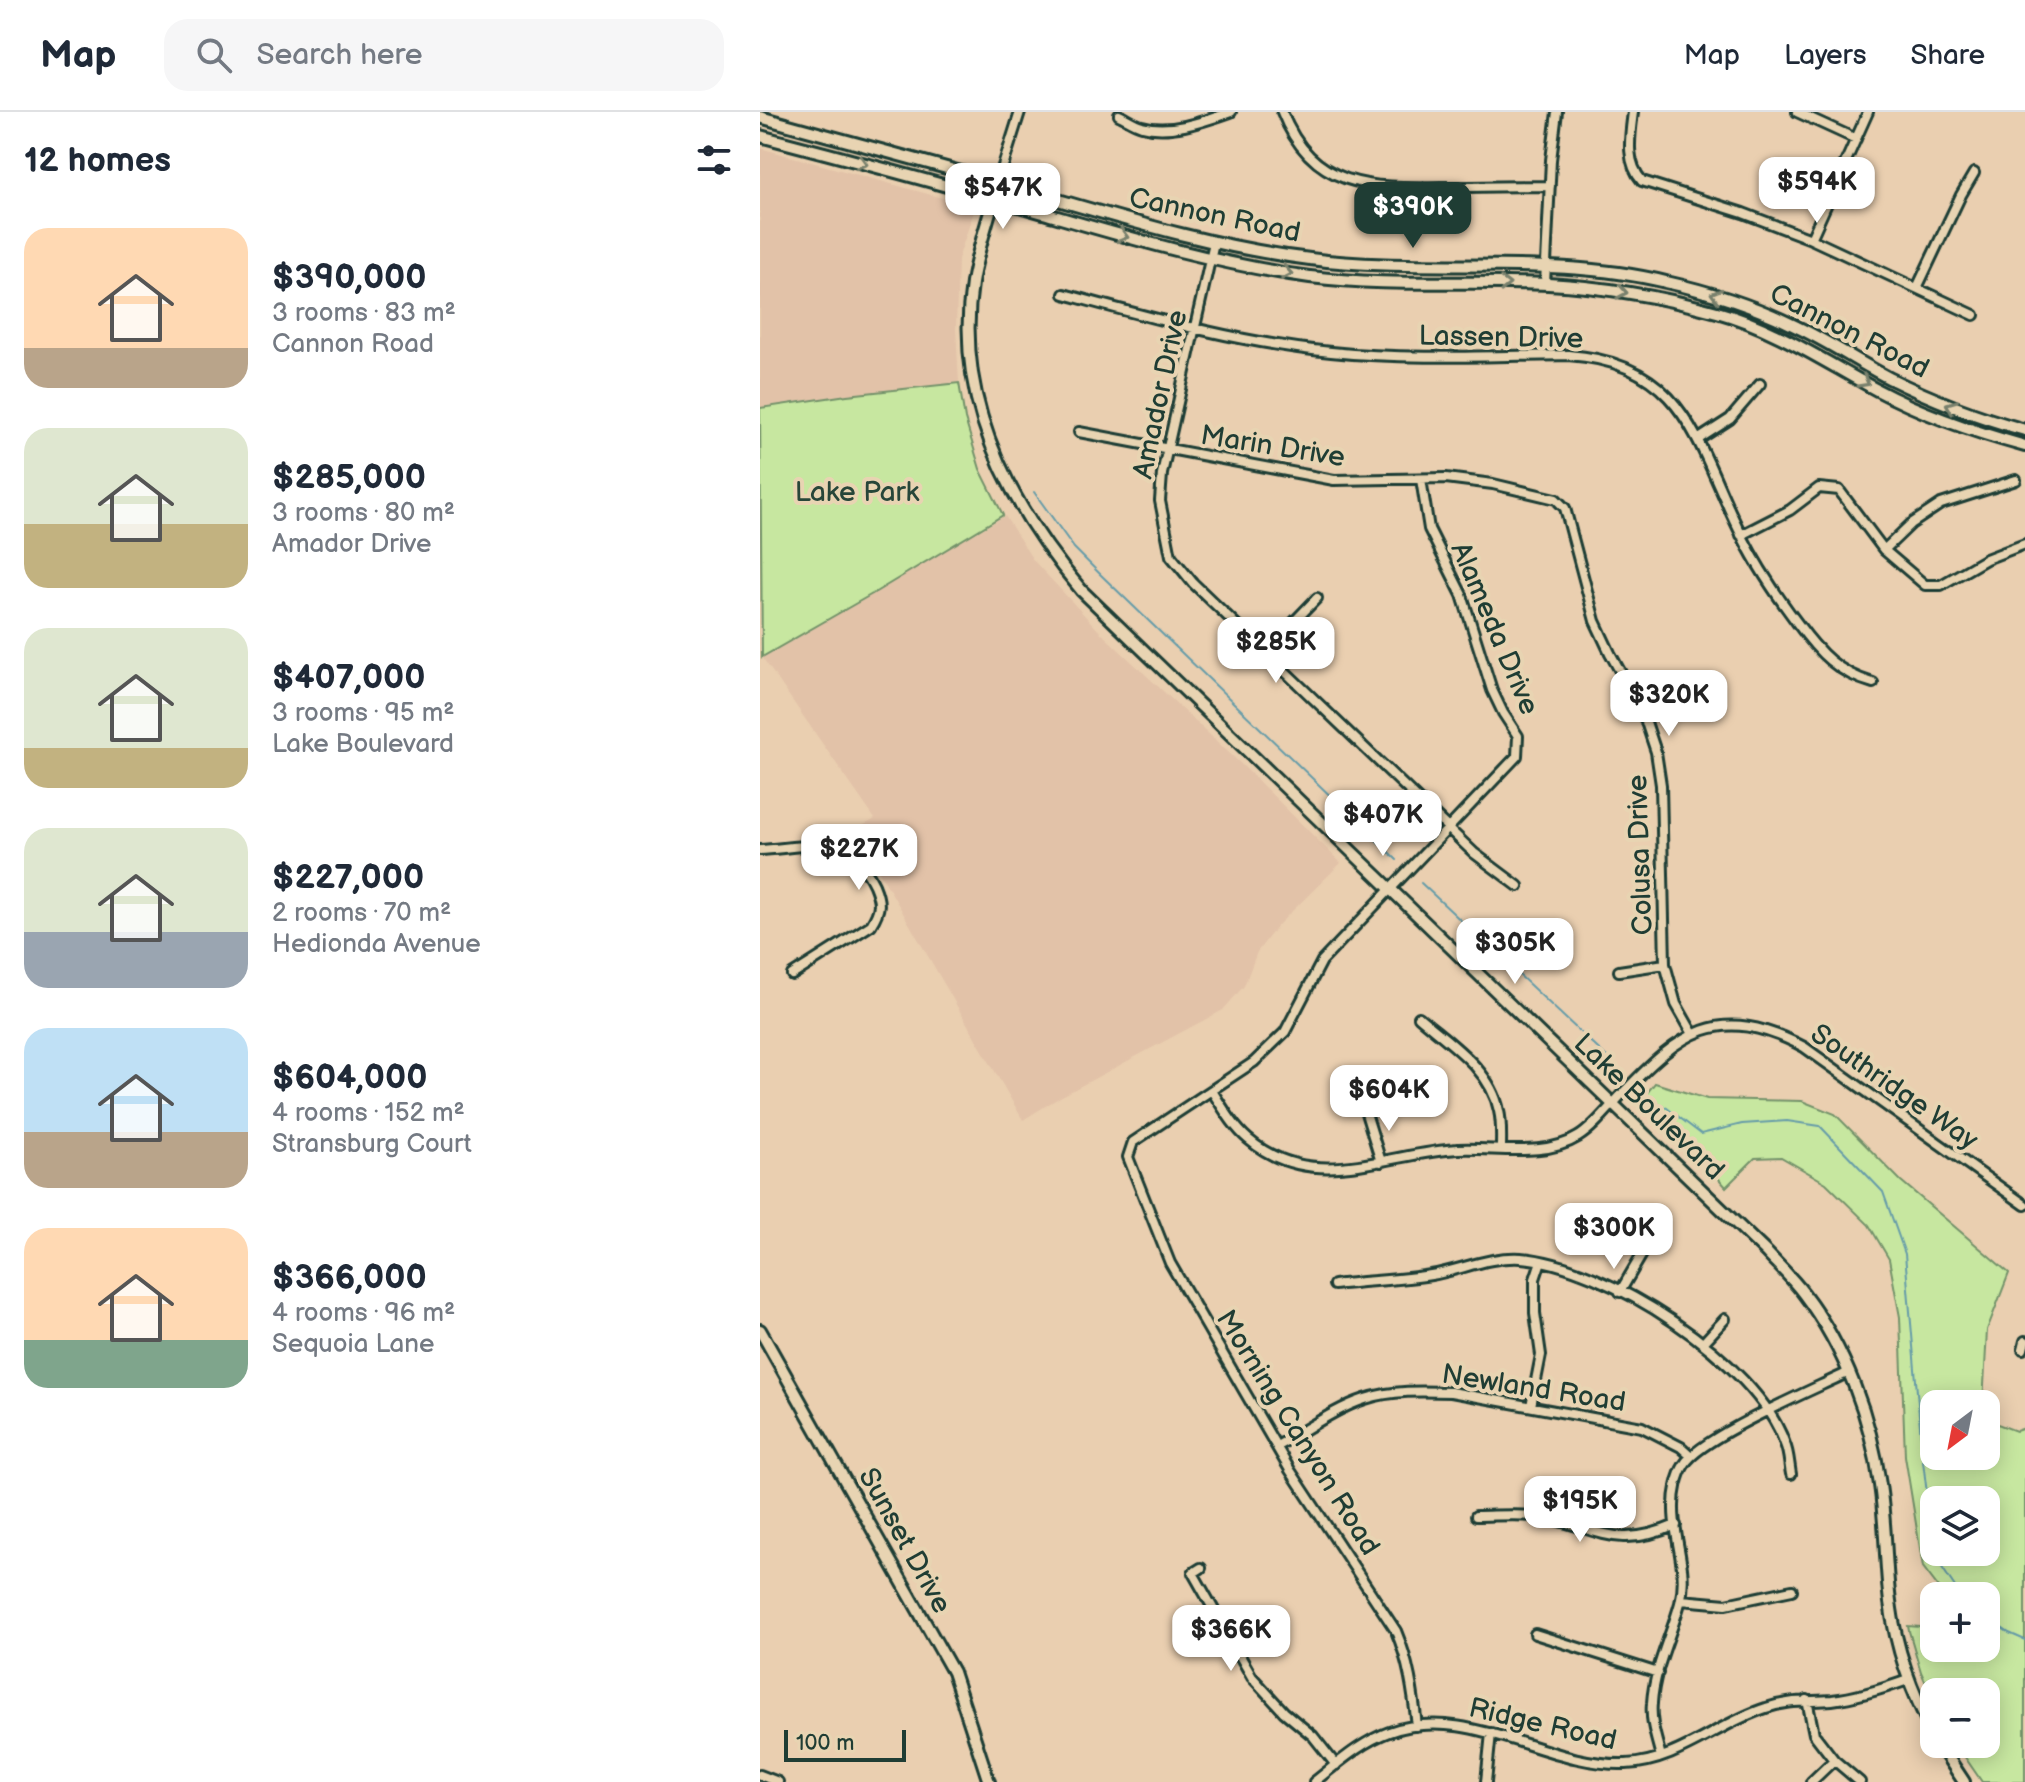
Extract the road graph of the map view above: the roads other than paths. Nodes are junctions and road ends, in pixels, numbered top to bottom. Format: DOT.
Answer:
graph roads {
  1 [pos="1020,112"];
  2 [pos="1231,112"];
  3 [pos="1282,112"];
  4 [pos="1557,112"];
  5 [pos="1633,112"];
  6 [pos="1797,112"];
  7 [pos="1868,112"];
  8 [pos="1119,115"];
  9 [pos="1208,116"];
  10 [pos="760,117"];
  11 [pos="760,136"];
  12 [pos="835,138"];
  13 [pos="1856,139"];
  14 [pos="830,154"];
  15 [pos="1974,173"];
  16 [pos="998,182"];
  17 [pos="1550,186"];
  18 [pos="994,199"];
  19 [pos="1811,239"];
  20 [pos="1214,242"];
  21 [pos="1211,258"];
  22 [pos="1546,268"];
  23 [pos="1545,284"];
  24 [pos="1917,288"];
  25 [pos="1064,294"];
  26 [pos="1974,315"];
  27 [pos="1196,329"];
  28 [pos="1760,384"];
  29 [pos="2025,430"];
  30 [pos="1079,432"];
  31 [pos="1699,439"];
  32 [pos="2025,446"];
  33 [pos="1167,450"];
  34 [pos="1421,479"];
  35 [pos="2016,480"];
  36 [pos="1556,499"];
  37 [pos="1741,535"];
  38 [pos="2025,544"];
  39 [pos="1884,550"];
  40 [pos="1317,598"];
  41 [pos="1265,652"];
  42 [pos="1873,683"];
  43 [pos="1448,828"];
  44 [pos="760,850"];
  45 [pos="1518,886"];
  46 [pos="1389,888"];
  47 [pos="1665,964"];
  48 [pos="1619,971"];
  49 [pos="792,975"];
  50 [pos="1419,1017"];
  51 [pos="1693,1034"];
  52 [pos="1212,1091"];
  53 [pos="1613,1104"];
  54 [pos="1366,1113"];
  55 [pos="1501,1149"];
  56 [pos="1381,1162"];
  57 [pos="1130,1165"];
  58 [pos="2025,1205"];
  59 [pos="1648,1244"];
  60 [pos="1541,1261"];
  61 [pos="1334,1285"];
  62 [pos="1620,1292"];
  63 [pos="1725,1319"];
  64 [pos="760,1330"];
  65 [pos="1703,1343"];
  66 [pos="1849,1372"];
  67 [pos="1531,1406"];
  68 [pos="1768,1412"];
  69 [pos="1277,1446"];
  70 [pos="1691,1456"];
  71 [pos="1791,1474"];
  72 [pos="1476,1516"];
  73 [pos="1676,1525"];
  74 [pos="1201,1568"];
  75 [pos="1792,1590"];
  76 [pos="1681,1600"];
  77 [pos="1535,1634"];
  78 [pos="1658,1673"];
  79 [pos="1908,1680"];
  80 [pos="1807,1700"];
  81 [pos="1920,1705"];
  82 [pos="1417,1726"];
  83 [pos="1491,1733"];
  84 [pos="1661,1757"];
  85 [pos="1948,1758"];
  86 [pos="1834,1760"];
  87 [pos="1336,1765"];
  88 [pos="760,1775"];
  89 [pos="778,1782"];
  90 [pos="989,1782"];
  91 [pos="1314,1782"];
  92 [pos="1486,1782"];
  93 [pos="1811,1782"];
  94 [pos="1860,1782"];
  95 [pos="1964,1782"];
  1 -- 16 [label="street, Lake Boulevard"];
  2 -- 9 [label="street"];
  3 -- 17 [label="street"];
  4 -- 17 [label="street"];
  5 -- 19 [label="street"];
  6 -- 13 [label="street"];
  7 -- 13 [label="street"];
  8 -- 9 [label="street"];
  10 -- 12 [label="main road, Cannon Road"];
  11 -- 14 [label="main road, Cannon Road"];
  12 -- 14 [label="main road"];
  12 -- 16 [label="main road, Cannon Road"];
  13 -- 19 [label="street"];
  14 -- 18 [label="main road, Cannon Road, one-way"];
  15 -- 24 [label="street"];
  16 -- 18 [label="main road, Lake Boulevard"];
  16 -- 20 [label="main road, Cannon Road"];
  17 -- 22 [label="street"];
  18 -- 21 [label="main road, Cannon Road, one-way"];
  18 -- 46 [label="main road, Lake Boulevard"];
  19 -- 24 [label="street"];
  20 -- 21 [label="street, Amador Drive"];
  20 -- 22 [label="main road, Cannon Road"];
  21 -- 23 [label="main road, Cannon Road, one-way"];
  21 -- 27 [label="street, Amador Drive"];
  22 -- 23 [label="street"];
  29 -- 22 [label="main road, Cannon Road, one-way"];
  23 -- 32 [label="main road, Cannon Road, one-way"];
  24 -- 26 [label="street"];
  25 -- 27 [label="street, Lassen Drive"];
  27 -- 31 [label="street, Lassen Drive"];
  27 -- 33 [label="street, Amador Drive"];
  28 -- 31 [label="street"];
  30 -- 33 [label="street, Marin Drive"];
  31 -- 37 [label="street, Lassen Drive"];
  33 -- 34 [label="street, Marin Drive"];
  33 -- 41 [label="street, Amador Drive"];
  34 -- 36 [label="street, Marin Drive"];
  34 -- 43 [label="street, Alameda Drive"];
  35 -- 39 [label="street"];
  36 -- 47 [label="street, Colusa Drive"];
  37 -- 39 [label="street"];
  37 -- 42 [label="street, Lassen Drive"];
  38 -- 39 [label="street"];
  40 -- 41 [label="street"];
  41 -- 43 [label="street, Amador Drive"];
  43 -- 45 [label="street, Amador Drive"];
  43 -- 46 [label="street, Alameda Drive"];
  44 -- 49 [label="street"];
  46 -- 52 [label="street, Alameda Drive"];
  46 -- 53 [label="main road, Lake Boulevard"];
  47 -- 48 [label="street"];
  47 -- 51 [label="street, Colusa Drive"];
  50 -- 55 [label="street"];
  51 -- 53 [label="street, Southridge Way"];
  51 -- 58 [label="street, Southridge Way"];
  52 -- 56 [label="street, Southridge Way"];
  52 -- 57 [label="street, Alameda Drive"];
  53 -- 55 [label="street, Southridge Way"];
  53 -- 66 [label="main road, Lake Boulevard"];
  54 -- 56 [label="street"];
  55 -- 56 [label="street, Southridge Way"];
  57 -- 69 [label="street, Morning Canyon Road"];
  59 -- 62 [label="street"];
  60 -- 61 [label="street"];
  60 -- 62 [label="street"];
  60 -- 67 [label="street"];
  62 -- 65 [label="street"];
  63 -- 65 [label="street"];
  64 -- 90 [label="main road, Sunset Drive"];
  65 -- 68 [label="street"];
  66 -- 68 [label="street"];
  66 -- 79 [label="main road, Lake Boulevard"];
  67 -- 69 [label="street, Newland Road"];
  67 -- 70 [label="street, Newland Road"];
  68 -- 70 [label="street"];
  68 -- 71 [label="street"];
  69 -- 82 [label="street, Morning Canyon Road"];
  70 -- 73 [label="street"];
  72 -- 73 [label="street"];
  73 -- 76 [label="street"];
  74 -- 87 [label="street"];
  75 -- 76 [label="street"];
  76 -- 78 [label="street"];
  77 -- 78 [label="street"];
  78 -- 84 [label="street"];
  79 -- 80 [label="street, Ridge Road"];
  79 -- 81 [label="main road, Lake Boulevard"];
  80 -- 84 [label="street, Ridge Road"];
  80 -- 86 [label="street"];
  82 -- 83 [label="street, Ridge Road"];
  82 -- 87 [label="street, Ridge Road"];
  83 -- 84 [label="street, Ridge Road"];
  83 -- 92 [label="street"];
  85 -- 95 [label="main road"];
  86 -- 93 [label="street"];
  86 -- 94 [label="street"];
  87 -- 91 [label="street, Ridge Road"];
  88 -- 89 [label="street"];
}
